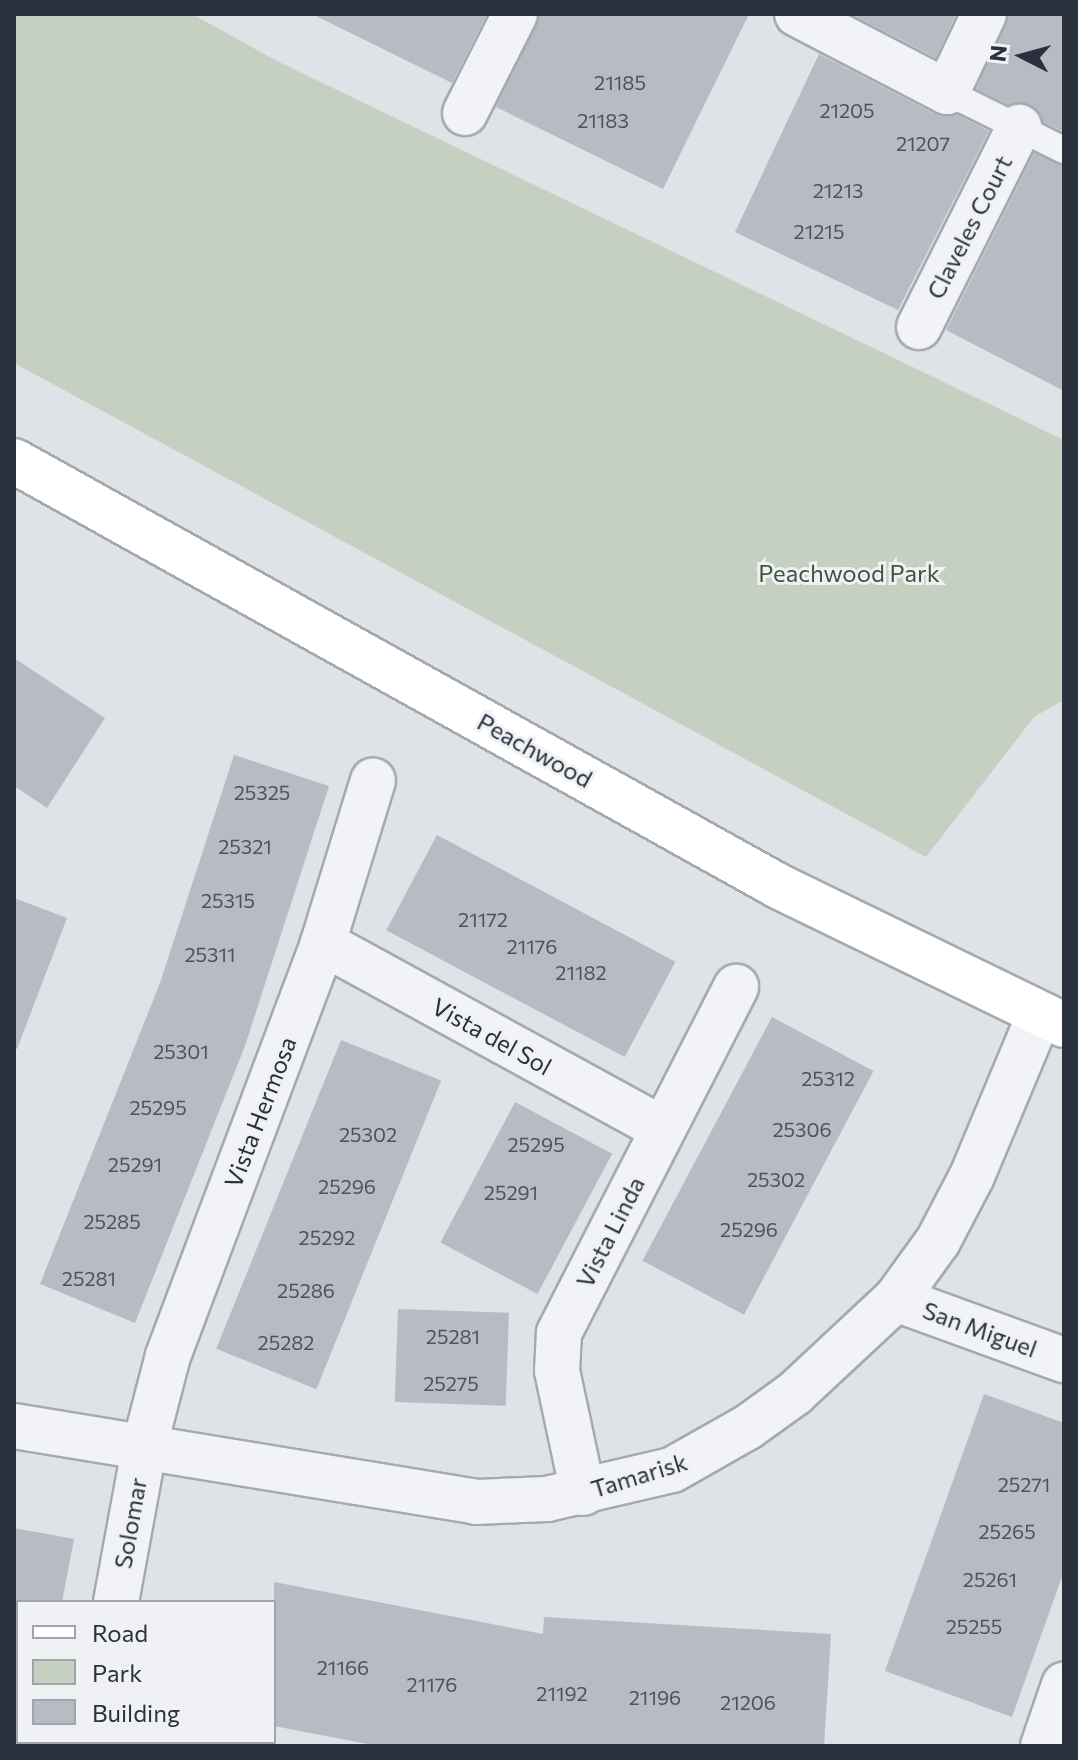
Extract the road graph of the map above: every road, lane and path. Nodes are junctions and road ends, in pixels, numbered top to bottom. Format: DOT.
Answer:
graph roads {
  1 [pos="515,14"];
  2 [pos="797,14"];
  3 [pos="984,14"];
  4 [pos="947,92"];
  5 [pos="465,113"];
  6 [pos="1019,127"];
  7 [pos="1064,150"];
  8 [pos="919,327"];
  9 [pos="14,461"];
  10 [pos="373,780"];
  11 [pos="323,943"];
  12 [pos="736,987"];
  13 [pos="1051,1020"];
  14 [pos="661,1128"];
  15 [pos="896,1299"];
  16 [pos="1064,1360"];
  17 [pos="14,1426"];
  18 [pos="145,1444"];
  19 [pos="583,1493"];
  20 [pos="116,1600"];
  21 [pos="1064,1685"];
  22 [pos="1043,1746"];
  1 -- 5 [label="street"];
  2 -- 4 [label="street"];
  3 -- 4 [label="street"];
  4 -- 6 [label="lane"];
  6 -- 7 [label="lane"];
  6 -- 8 [label="street, Claveles Court"];
  9 -- 13 [label="street, Peachwood"];
  10 -- 11 [label="street, Vista Hermosa"];
  11 -- 14 [label="street, Vista del Sol"];
  11 -- 18 [label="street, Vista Hermosa"];
  12 -- 14 [label="street, Vista Linda"];
  13 -- 15 [label="street, Tamarisk"];
  14 -- 19 [label="street, Vista Linda"];
  15 -- 16 [label="street, San Miguel"];
  15 -- 19 [label="street, Tamarisk"];
  17 -- 18 [label="street, Tamarisk"];
  18 -- 19 [label="street, Tamarisk"];
  18 -- 20 [label="street, Solomar"];
  21 -- 22 [label="street"];
}
